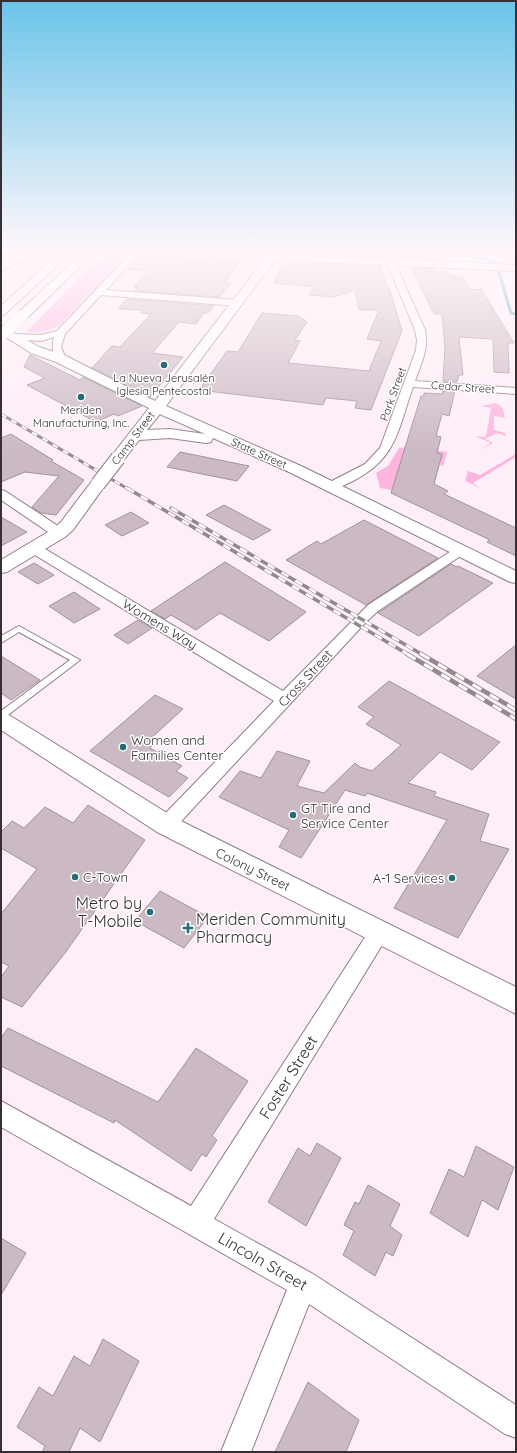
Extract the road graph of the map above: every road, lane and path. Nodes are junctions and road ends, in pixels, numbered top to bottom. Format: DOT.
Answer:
graph roads {
  1 [pos="20,319"];
  2 [pos="74,319"];
  3 [pos="226,319"];
  4 [pos="415,319"];
  5 [pos="1,329"];
  6 [pos="60,333"];
  7 [pos="7,337"];
  8 [pos="61,359"];
  9 [pos="409,384"];
  10 [pos="516,391"];
  11 [pos="157,407"];
  12 [pos="134,437"];
  13 [pos="256,451"];
  14 [pos="332,486"];
  15 [pos="1,494"];
  16 [pos="59,533"];
  17 [pos="35,549"];
  18 [pos="461,551"];
  19 [pos="1,568"];
  20 [pos="516,578"];
  21 [pos="1,640"];
  22 [pos="285,700"];
  23 [pos="1,716"];
  24 [pos="1,720"];
  25 [pos="166,825"];
  26 [pos="380,931"];
  27 [pos="516,1001"];
  28 [pos="1,1114"];
  29 [pos="196,1223"];
  30 [pos="303,1284"];
  31 [pos="516,1423"];
  32 [pos="236,1452"];
  1 -- 7 [label="main road, bridge"];
  2 -- 6 [label="street"];
  3 -- 11 [label="main road, Camp Street"];
  4 -- 9 [label="street, Park Street"];
  5 -- 7 [label="main road, State Street"];
  6 -- 7 [label="street"];
  6 -- 8 [label="street"];
  7 -- 8 [label="main road, State Street"];
  8 -- 11 [label="main road, State Street"];
  9 -- 10 [label="street, Cedar Street"];
  9 -- 14 [label="street, Park Street"];
  11 -- 12 [label="main road, Camp Street"];
  11 -- 13 [label="main road, State Street"];
  12 -- 13 [label="main road"];
  12 -- 16 [label="main road, Camp Street, bridge"];
  13 -- 14 [label="main road, State Street"];
  14 -- 18 [label="main road, State Street"];
  15 -- 16 [label="street"];
  16 -- 17 [label="main road, Camp Street"];
  17 -- 19 [label="main road, Camp Street"];
  17 -- 22 [label="street, Womens Way"];
  18 -- 20 [label="main road, State Street"];
  18 -- 22 [label="street, Cross Street"];
  21 -- 23 [label="lane"];
  22 -- 25 [label="street, Cross Street"];
  24 -- 25 [label="main road, Colony Street"];
  25 -- 26 [label="main road, Colony Street"];
  26 -- 27 [label="main road, Colony Street"];
  26 -- 29 [label="street, Foster Street"];
  28 -- 29 [label="street, Lincoln Street"];
  29 -- 30 [label="street, Lincoln Street"];
  30 -- 31 [label="street, Lincoln Street"];
  30 -- 32 [label="street"];
}
